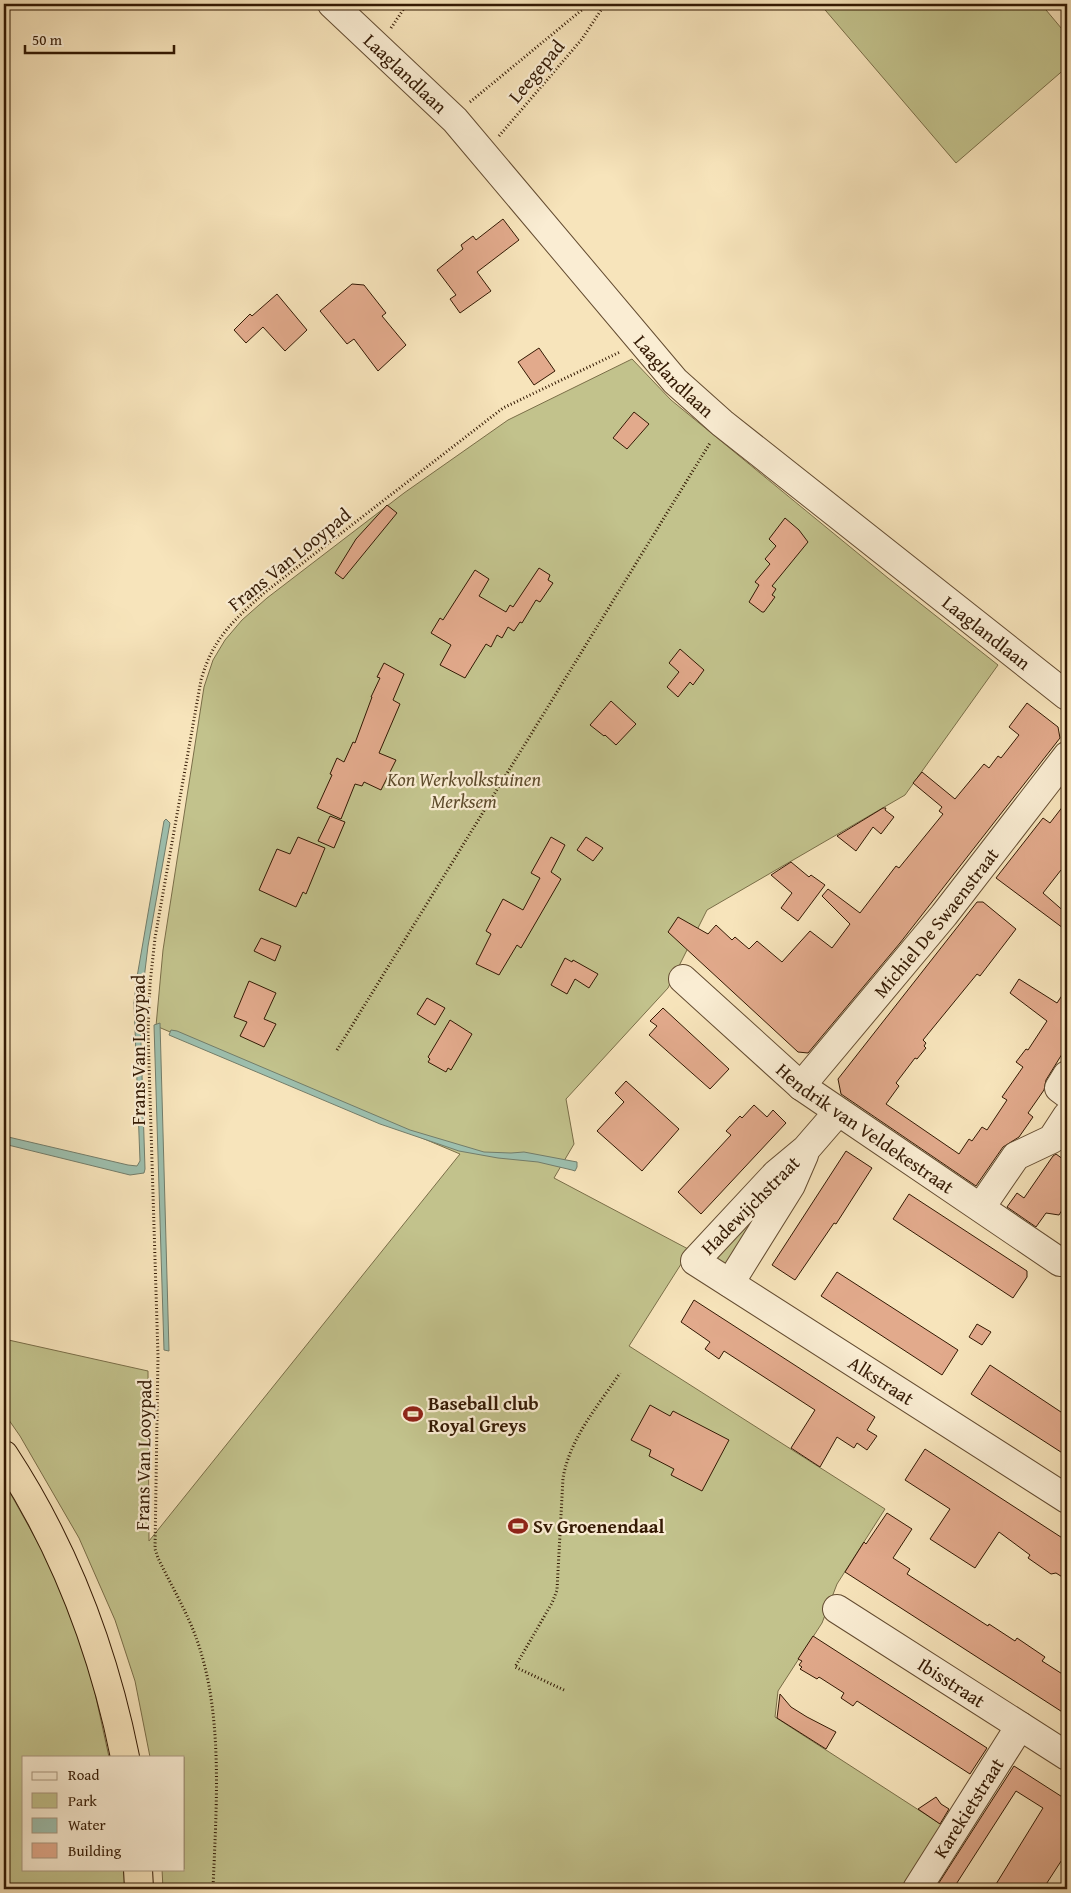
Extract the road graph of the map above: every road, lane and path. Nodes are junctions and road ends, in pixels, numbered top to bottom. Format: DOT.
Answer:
graph roads {
  1 [pos="332,4"];
  2 [pos="589,4"];
  3 [pos="605,4"];
  4 [pos="455,120"];
  5 [pos="484,153"];
  6 [pos="641,341"];
  7 [pos="722,424"];
  8 [pos="1067,696"];
  9 [pos="1067,756"];
  10 [pos="683,979"];
  11 [pos="337,1050"];
  12 [pos="1067,1075"];
  13 [pos="801,1086"];
  14 [pos="1067,1094"];
  15 [pos="838,1112"];
  16 [pos="1067,1116"];
  17 [pos="806,1149"];
  18 [pos="982,1208"];
  19 [pos="695,1261"];
  20 [pos="1060,1262"];
  21 [pos="730,1282"];
  22 [pos="620,1373"];
  23 [pos="4,1455"];
  24 [pos="1067,1498"];
  25 [pos="837,1609"];
  26 [pos="564,1690"];
  27 [pos="1020,1726"];
  28 [pos="125,1756"];
  29 [pos="1067,1756"];
  30 [pos="138,1870"];
  31 [pos="139,1889"];
  32 [pos="213,1889"];
  33 [pos="917,1889"];
  1 -- 4 [label="street, Laaglandlaan"];
  2 -- 4 [label="path, Leegepad"];
  3 -- 5 [label="path, Leegepad"];
  4 -- 5 [label="street, Laaglandlaan"];
  5 -- 6 [label="street, Laaglandlaan"];
  6 -- 7 [label="street, Laaglandlaan"];
  6 -- 32 [label="path, Frans Van Looypad"];
  7 -- 8 [label="street, Laaglandlaan"];
  7 -- 11 [label="path"];
  9 -- 13 [label="street, Michiel De Swaenstraat"];
  10 -- 13 [label="street, Hendrik van Veldekestraat"];
  12 -- 14 [label="street"];
  13 -- 15 [label="street, Hendrik van Veldekestraat"];
  15 -- 17 [label="street, Hadewijchstraat"];
  15 -- 18 [label="street, Hendrik van Veldekestraat"];
  16 -- 18 [label="street"];
  17 -- 19 [label="street, Hadewijchstraat"];
  17 -- 21 [label="street, Hadewijchstraat"];
  18 -- 20 [label="street, Hendrik van Veldekestraat"];
  19 -- 21 [label="street, Alkstraat"];
  21 -- 24 [label="street, Alkstraat"];
  22 -- 26 [label="path"];
  23 -- 28 [label="highway"];
  25 -- 27 [label="street, Ibisstraat"];
  27 -- 29 [label="street, Ibisstraat"];
  27 -- 33 [label="street, Karekietstraat"];
  30 -- 31 [label="highway"];
}
